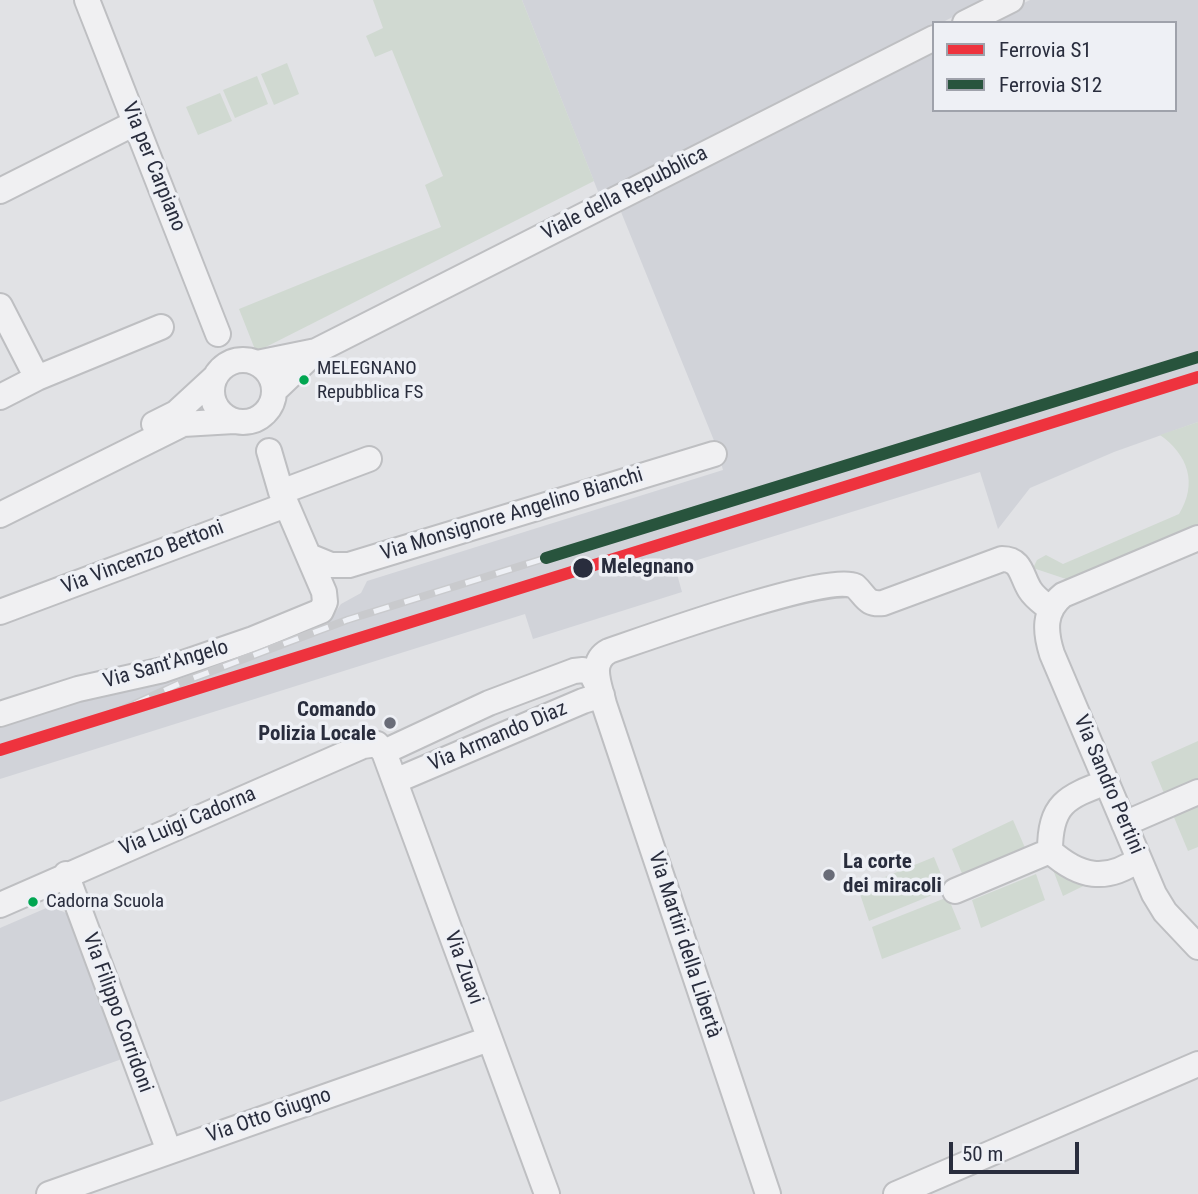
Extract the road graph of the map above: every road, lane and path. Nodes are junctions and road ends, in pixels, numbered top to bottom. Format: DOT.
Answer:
graph roads {
  1 [pos="87,0"];
  2 [pos="1011,0"];
  3 [pos="969,21"];
  4 [pos="932,39"];
  5 [pos="135,123"];
  6 [pos="0,191"];
  7 [pos="0,306"];
  8 [pos="161,327"];
  9 [pos="218,334"];
  10 [pos="316,351"];
  11 [pos="253,362"];
  12 [pos="215,377"];
  13 [pos="37,379"];
  14 [pos="0,397"];
  15 [pos="273,398"];
  16 [pos="236,422"];
  17 [pos="269,451"];
  18 [pos="714,454"];
  19 [pos="369,459"];
  20 [pos="284,498"];
  21 [pos="0,500"];
  22 [pos="0,514"];
  23 [pos="1198,538"];
  24 [pos="312,563"];
  25 [pos="1050,610"];
  26 [pos="0,612"];
  27 [pos="602,695"];
  28 [pos="0,714"];
  29 [pos="381,748"];
  30 [pos="395,782"];
  31 [pos="1107,782"];
  32 [pos="1198,792"];
  33 [pos="1124,824"];
  34 [pos="1050,851"];
  35 [pos="1139,859"];
  36 [pos="65,874"];
  37 [pos="955,891"];
  38 [pos="0,905"];
  39 [pos="1198,947"];
  40 [pos="489,1039"];
  41 [pos="1198,1064"];
  42 [pos="169,1152"];
  43 [pos="49,1194"];
  44 [pos="547,1194"];
  45 [pos="768,1194"];
  46 [pos="896,1194"];
  1 -- 5 [label="street, Via per Carpiano"];
  2 -- 3 [label="street"];
  4 -- 10 [label="street, Viale della Repubblica"];
  5 -- 6 [label="street"];
  5 -- 9 [label="street, Via per Carpiano"];
  7 -- 13 [label="street"];
  8 -- 13 [label="street"];
  9 -- 11 [label="street, Via per Carpiano"];
  9 -- 12 [label="street, Via per Carpiano"];
  10 -- 11 [label="street, Viale della Repubblica"];
  10 -- 15 [label="street, Viale della Repubblica"];
  11 -- 12 [label="street, Viale della Repubblica"];
  11 -- 15 [label="street"];
  12 -- 16 [label="street"];
  12 -- 21 [label="street, Viale della Repubblica"];
  13 -- 14 [label="street"];
  15 -- 16 [label="street, Viale della Repubblica"];
  15 -- 17 [label="street"];
  16 -- 17 [label="street"];
  16 -- 22 [label="street, Viale della Repubblica"];
  17 -- 20 [label="street"];
  18 -- 24 [label="street, Via Monsignore Angelino Bianchi"];
  19 -- 20 [label="street, Via Vincenzo Bettoni"];
  20 -- 24 [label="street"];
  20 -- 26 [label="street, Via Vincenzo Bettoni"];
  23 -- 25 [label="street"];
  24 -- 28 [label="street, Via Sant'Angelo"];
  25 -- 27 [label="street"];
  25 -- 31 [label="street, Via Sandro Pertini"];
  27 -- 29 [label="street, Via Armando Diaz"];
  27 -- 30 [label="street, Via Armando Diaz"];
  27 -- 45 [label="street, Via Martiri della Libertà"];
  29 -- 30 [label="street, Via Zuavi"];
  29 -- 36 [label="street, Via Luigi Cadorna"];
  30 -- 40 [label="street, Via Zuavi"];
  31 -- 33 [label="street, Via Sandro Pertini"];
  31 -- 34 [label="street"];
  32 -- 33 [label="street"];
  33 -- 35 [label="street, Via Sandro Pertini"];
  34 -- 35 [label="street"];
  34 -- 37 [label="street"];
  35 -- 39 [label="street, Via Sandro Pertini"];
  36 -- 38 [label="street, Via Luigi Cadorna"];
  36 -- 42 [label="street, Via Filippo Corridoni"];
  40 -- 42 [label="street, Via Otto Giugno"];
  40 -- 44 [label="street, Via Zuavi"];
  41 -- 46 [label="street"];
  42 -- 43 [label="street, Via Otto Giugno"];
}
